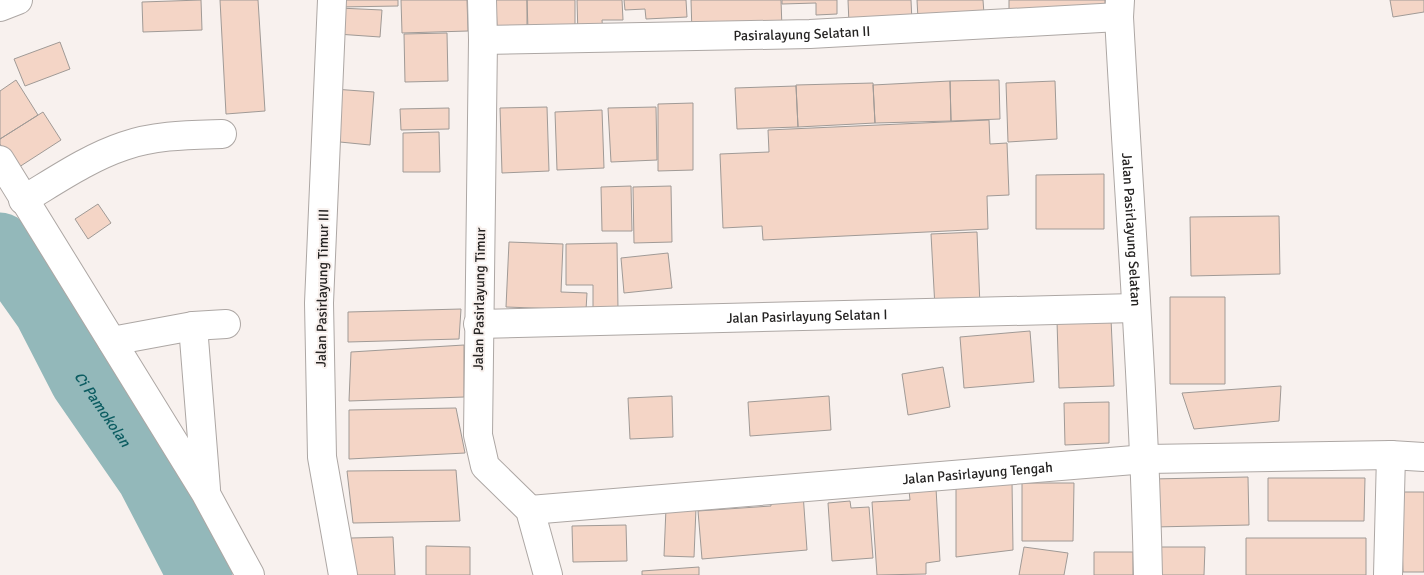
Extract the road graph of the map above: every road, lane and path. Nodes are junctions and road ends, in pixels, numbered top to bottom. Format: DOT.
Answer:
graph roads {
  1 [pos="18,0"];
  2 [pos="332,0"];
  3 [pos="482,0"];
  4 [pos="0,7"];
  5 [pos="1120,9"];
  6 [pos="484,40"];
  7 [pos="222,134"];
  8 [pos="0,160"];
  9 [pos="23,200"];
  10 [pos="1135,308"];
  11 [pos="226,324"];
  12 [pos="478,324"];
  13 [pos="194,326"];
  14 [pos="112,341"];
  15 [pos="1391,455"];
  16 [pos="1424,457"];
  17 [pos="1146,459"];
  18 [pos="206,494"];
  19 [pos="530,510"];
  20 [pos="250,575"];
  21 [pos="344,575"];
  22 [pos="548,575"];
  23 [pos="1148,575"];
  24 [pos="1388,575"];
  1 -- 4 [label="street"];
  2 -- 21 [label="street, Jalan Pasirlayung Timur III"];
  3 -- 6 [label="street, Jalan Pasirlayung Timur"];
  5 -- 6 [label="street, Pasiralayung Selatan II"];
  5 -- 10 [label="street, Jalan Pasirlayung Selatan"];
  6 -- 12 [label="street, Jalan Pasirlayung Timur"];
  7 -- 9 [label="street"];
  8 -- 9 [label="street"];
  9 -- 14 [label="street"];
  10 -- 12 [label="street, Jalan Pasirlayung Selatan I"];
  10 -- 17 [label="street, Jalan Pasirlayung Selatan"];
  11 -- 13 [label="street"];
  12 -- 19 [label="street, Jalan Pasirlayung Timur"];
  13 -- 14 [label="street"];
  13 -- 18 [label="street"];
  14 -- 18 [label="street"];
  15 -- 16 [label="street, Jalan Pasirlayung Tengah"];
  15 -- 17 [label="street, Jalan Pasirlayung Tengah"];
  15 -- 24 [label="street"];
  17 -- 19 [label="street, Jalan Pasirlayung Tengah"];
  17 -- 23 [label="street, Jalan Pasirlayung Selatan"];
  18 -- 20 [label="street"];
  19 -- 22 [label="street"];
}
